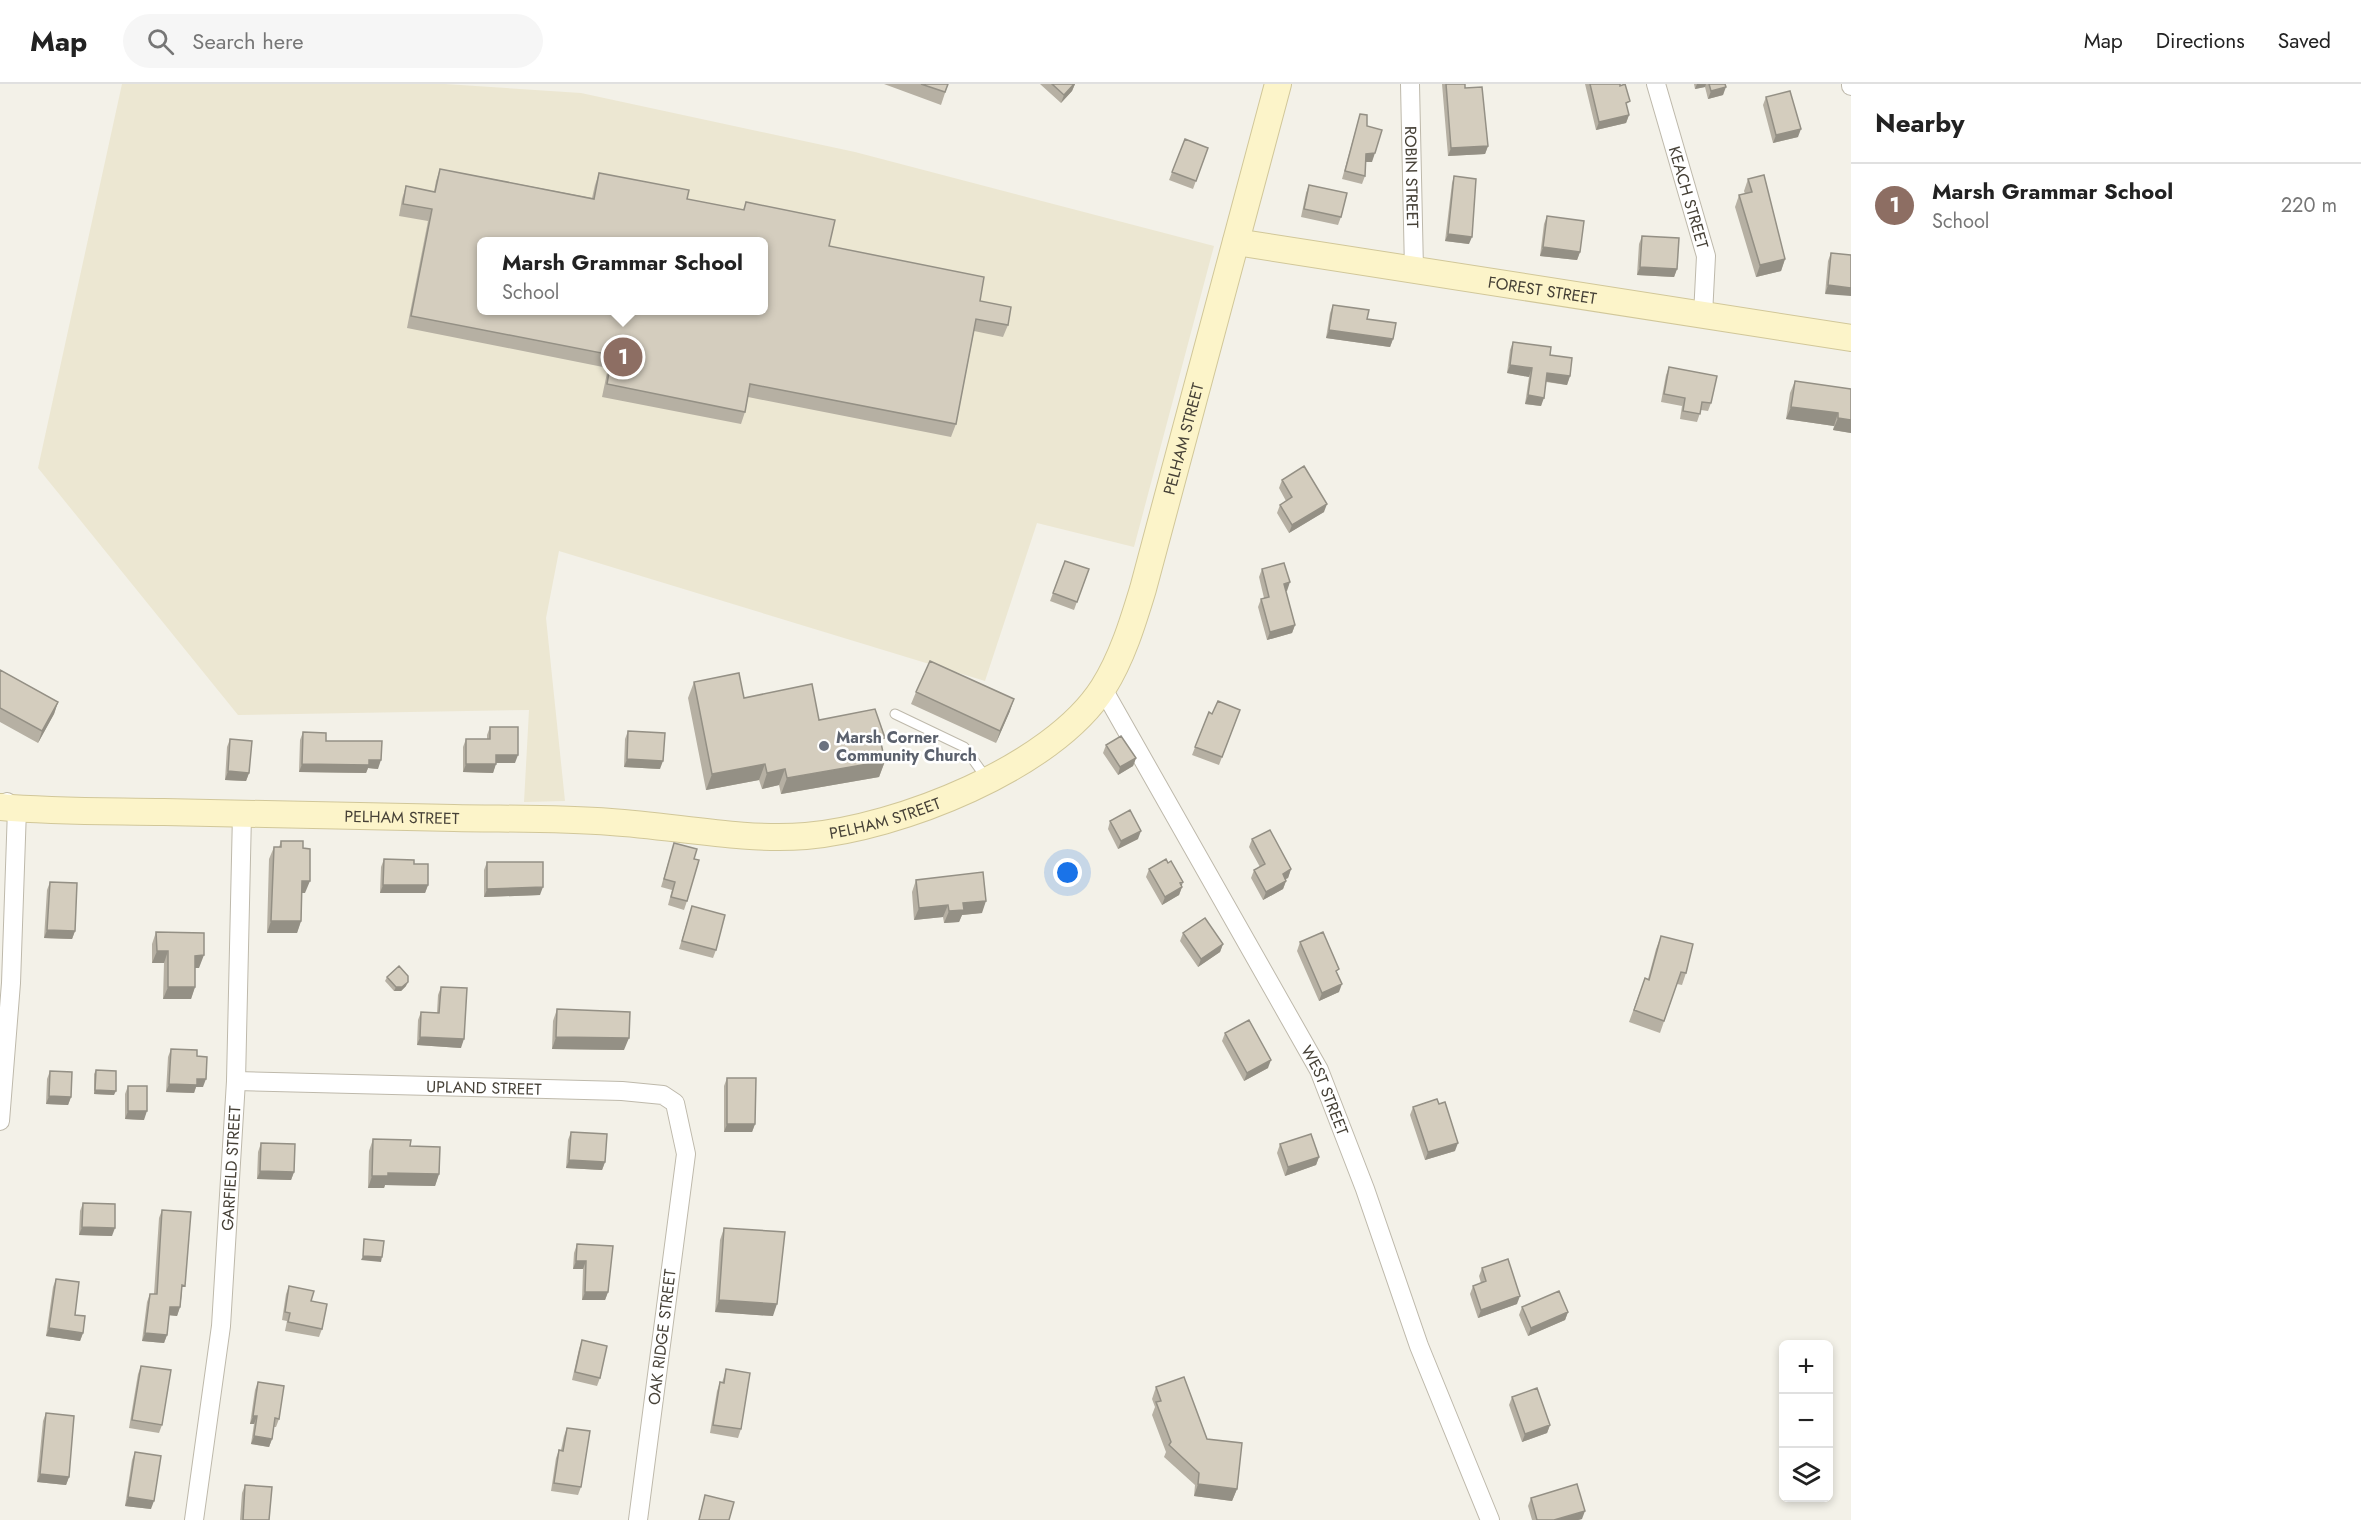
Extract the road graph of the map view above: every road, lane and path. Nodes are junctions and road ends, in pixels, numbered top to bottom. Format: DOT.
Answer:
graph roads {
  1 [pos="1278,84"];
  2 [pos="1410,84"];
  3 [pos="1656,84"];
  4 [pos="1236,242"];
  5 [pos="1414,270"];
  6 [pos="1703,315"];
  7 [pos="1851,338"];
  8 [pos="1103,689"];
  9 [pos="895,714"];
  10 [pos="987,779"];
  11 [pos="6,804"];
  12 [pos="242,814"];
  13 [pos="236,1081"];
  14 [pos="0,1121"];
  15 [pos="686,1154"];
  16 [pos="194,1520"];
  17 [pos="638,1520"];
  18 [pos="1490,1520"];
  1 -- 4 [label="street, PELHAM STREET"];
  2 -- 5 [label="street, ROBIN STREET"];
  3 -- 6 [label="street, KEACH STREET"];
  4 -- 5 [label="street, FOREST STREET"];
  4 -- 8 [label="street, PELHAM STREET"];
  5 -- 6 [label="street, FOREST STREET"];
  6 -- 7 [label="street, FOREST STREET"];
  8 -- 10 [label="street, PELHAM STREET"];
  8 -- 18 [label="street, WEST STREET"];
  9 -- 10 [label="lane"];
  10 -- 12 [label="street, PELHAM STREET"];
  11 -- 12 [label="street, PELHAM STREET"];
  11 -- 14 [label="street"];
  12 -- 13 [label="street, GARFIELD STREET"];
  13 -- 15 [label="street, UPLAND STREET"];
  13 -- 16 [label="street, GARFIELD STREET"];
  15 -- 17 [label="street, OAK RIDGE STREET"];
}
